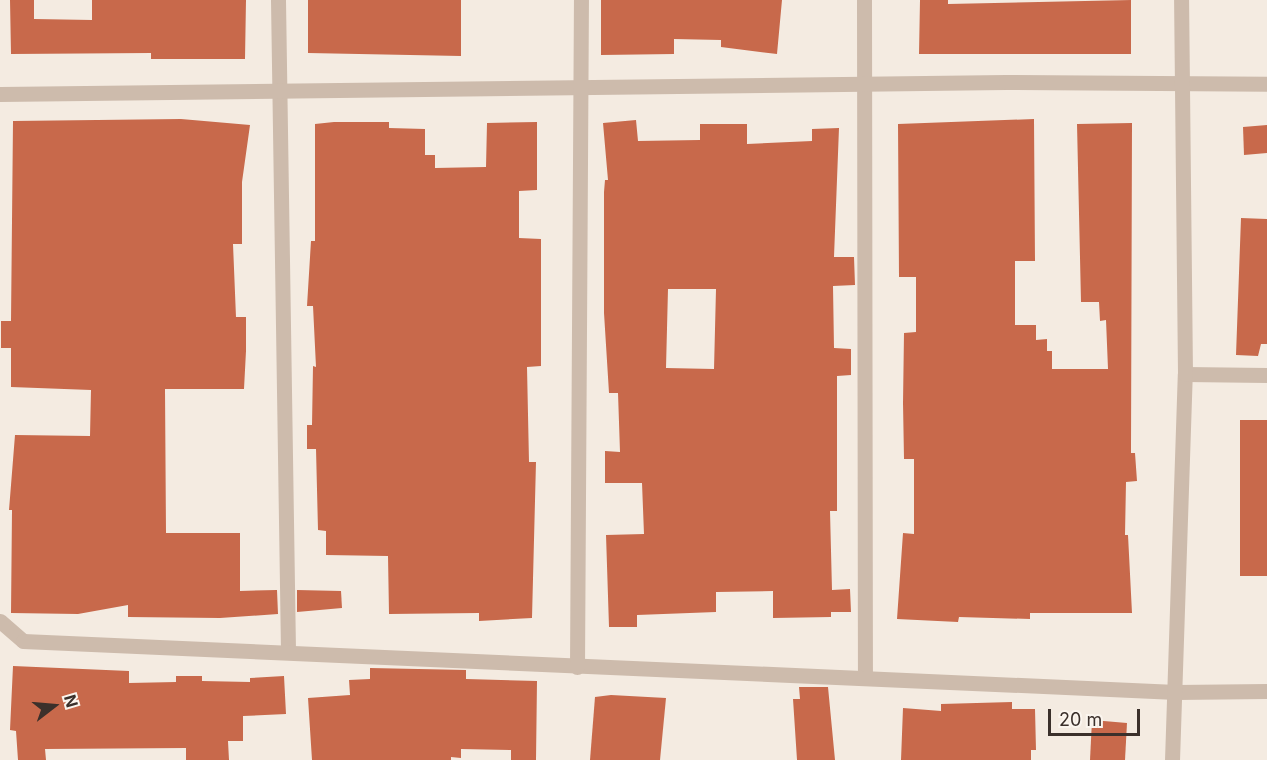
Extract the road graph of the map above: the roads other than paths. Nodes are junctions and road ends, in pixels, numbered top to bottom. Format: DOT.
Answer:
graph roads {
  1 [pos="278,0"];
  2 [pos="581,0"];
  3 [pos="864,0"];
  4 [pos="1181,0"];
  5 [pos="864,83"];
  6 [pos="1182,84"];
  7 [pos="1267,84"];
  8 [pos="581,87"];
  9 [pos="279,88"];
  10 [pos="0,93"];
  11 [pos="1185,374"];
  12 [pos="1267,375"];
  13 [pos="0,621"];
  14 [pos="288,652"];
  15 [pos="577,667"];
  16 [pos="865,677"];
  17 [pos="1267,691"];
  18 [pos="1176,692"];
  19 [pos="1172,760"];
  1 -- 9 [label="street"];
  2 -- 8 [label="street"];
  3 -- 5 [label="street"];
  4 -- 6 [label="street"];
  5 -- 6 [label="street"];
  5 -- 8 [label="street"];
  5 -- 16 [label="street"];
  6 -- 7 [label="street"];
  6 -- 11 [label="street"];
  8 -- 9 [label="street"];
  8 -- 15 [label="street"];
  9 -- 10 [label="street"];
  9 -- 14 [label="street"];
  11 -- 12 [label="street"];
  11 -- 18 [label="street"];
  13 -- 14 [label="street"];
  14 -- 15 [label="street"];
  15 -- 16 [label="street"];
  16 -- 18 [label="street"];
  17 -- 18 [label="street"];
  18 -- 19 [label="street"];
}
